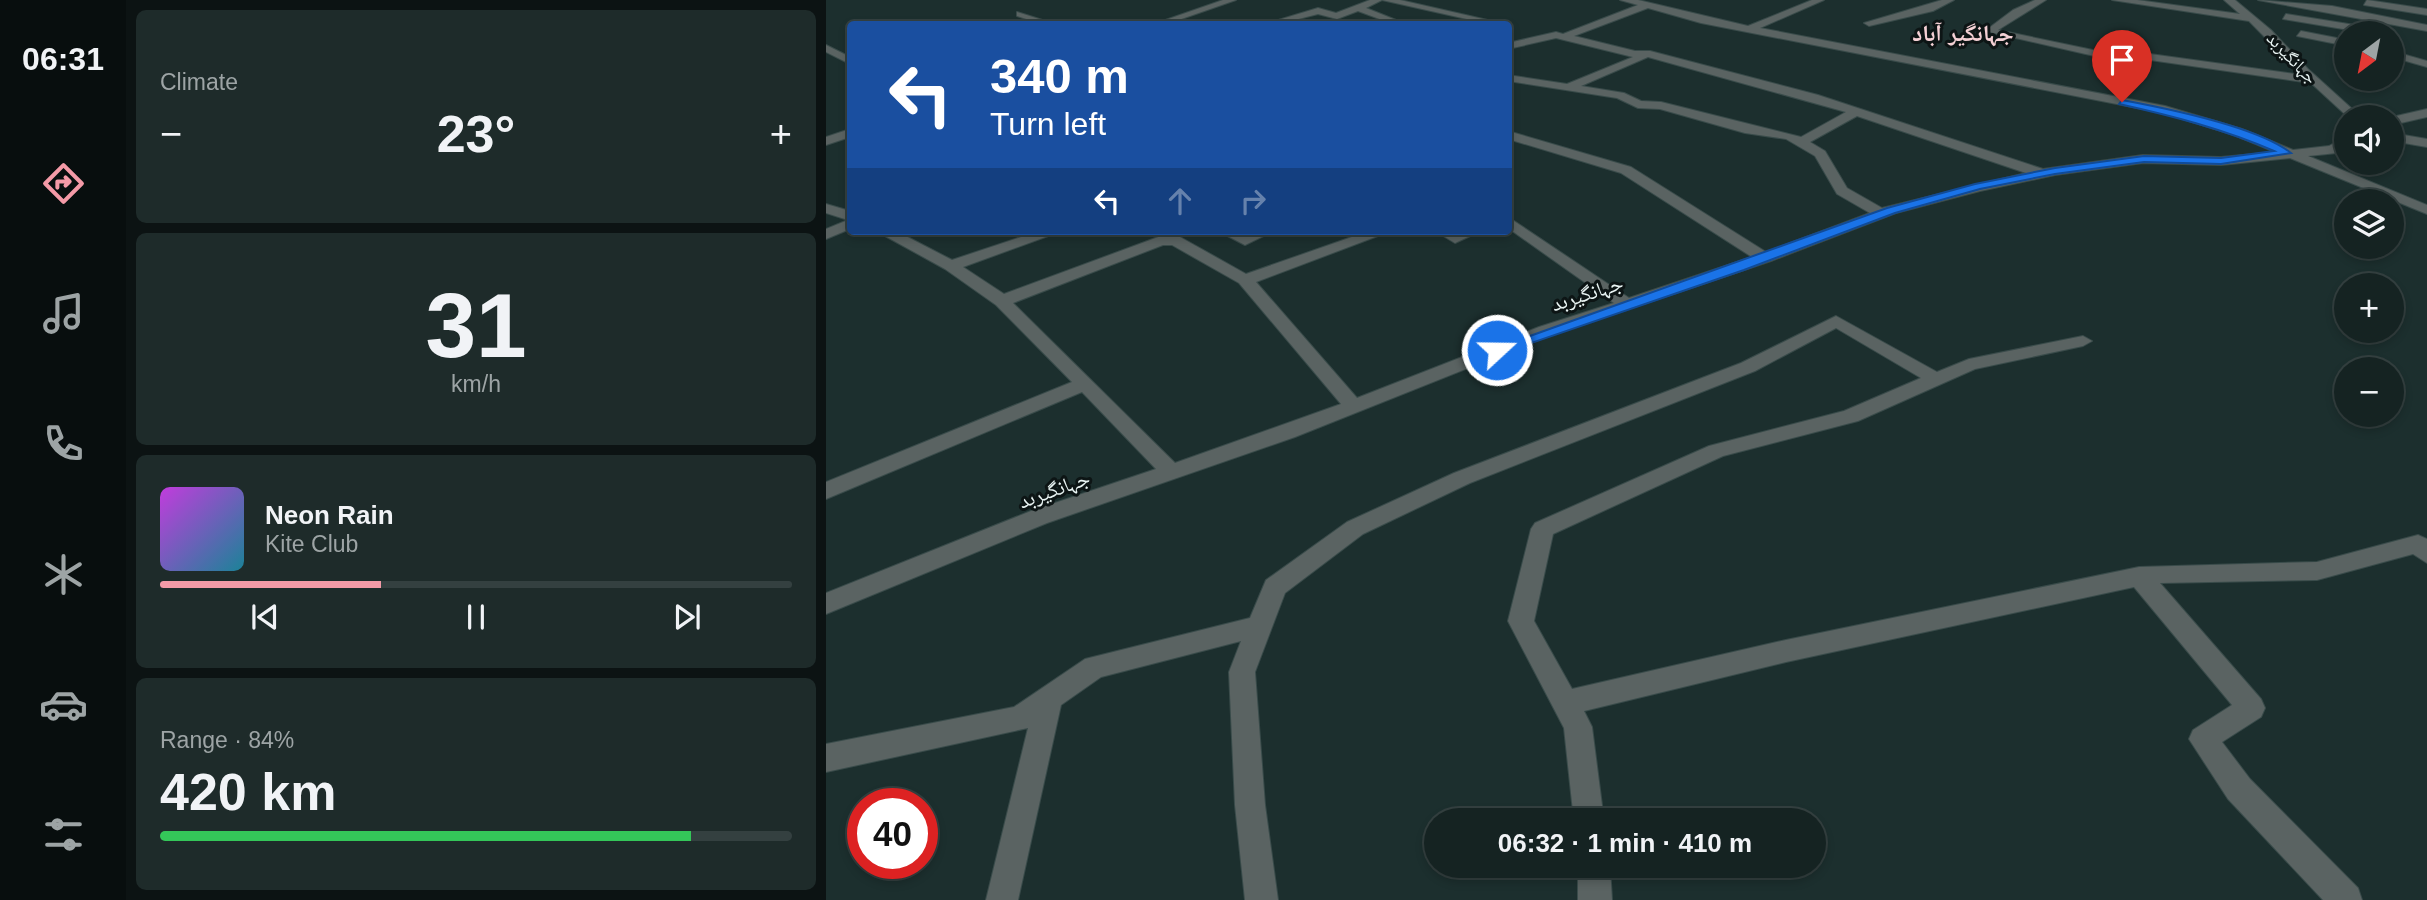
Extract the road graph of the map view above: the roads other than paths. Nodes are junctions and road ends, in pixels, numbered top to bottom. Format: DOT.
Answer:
graph roads {
  1 [pos="1232,0"];
  2 [pos="1378,0"];
  3 [pos="1387,0"];
  4 [pos="1625,0"];
  5 [pos="1662,0"];
  6 [pos="1821,0"];
  7 [pos="1949,0"];
  8 [pos="2042,0"];
  9 [pos="2117,0"];
  10 [pos="2229,0"];
  11 [pos="2263,0"];
  12 [pos="2340,0"];
  13 [pos="2413,0"];
  14 [pos="1650,5"];
  15 [pos="1358,8"];
  16 [pos="2240,9"];
  17 [pos="2426,12"];
  18 [pos="1020,14"];
  19 [pos="2266,14"];
  20 [pos="2280,16"];
  21 [pos="2251,18"];
  22 [pos="1041,21"];
  23 [pos="1169,21"];
  24 [pos="1281,21"];
  25 [pos="1393,21"];
  26 [pos="1486,21"];
  27 [pos="1868,23"];
  28 [pos="2334,25"];
  29 [pos="1512,27"];
  30 [pos="2263,28"];
  31 [pos="2427,28"];
  32 [pos="1750,29"];
  33 [pos="1560,36"];
  34 [pos="2334,41"];
  35 [pos="1512,45"];
  36 [pos="826,48"];
  37 [pos="1650,54"];
  38 [pos="2404,57"];
  39 [pos="847,59"];
  40 [pos="2427,64"];
  41 [pos="1512,79"];
  42 [pos="2313,80"];
  43 [pos="1571,86"];
  44 [pos="2341,105"];
  45 [pos="1855,111"];
  46 [pos="2427,113"];
  47 [pos="2404,118"];
  48 [pos="847,134"];
  49 [pos="1512,136"];
  50 [pos="2404,139"];
  51 [pos="826,141"];
  52 [pos="1801,142"];
  53 [pos="847,144"];
  54 [pos="2427,144"];
  55 [pos="2334,148"];
  56 [pos="2286,153"];
  57 [pos="2042,174"];
  58 [pos="826,208"];
  59 [pos="2427,210"];
  60 [pos="1882,214"];
  61 [pos="847,215"];
  62 [pos="1512,224"];
  63 [pos="847,225"];
  64 [pos="826,234"];
  65 [pos="892,235"];
  66 [pos="1042,235"];
  67 [pos="1234,235"];
  68 [pos="1257,235"];
  69 [pos="1372,235"];
  70 [pos="1765,258"];
  71 [pos="951,266"];
  72 [pos="1245,280"];
  73 [pos="1002,301"];
  74 [pos="1627,304"];
  75 [pos="2082,341"];
  76 [pos="1936,379"];
  77 [pos="1085,384"];
  78 [pos="1354,406"];
  79 [pos="1172,472"];
  80 [pos="826,491"];
  81 [pos="2427,554"];
  82 [pos="2139,576"];
  83 [pos="826,604"];
  84 [pos="1259,626"];
  85 [pos="1049,698"];
  86 [pos="1565,703"];
  87 [pos="826,758"];
  88 [pos="1587,808"];
  89 [pos="1594,878"];
  90 [pos="1002,900"];
  91 [pos="1261,900"];
  92 [pos="1595,900"];
  93 [pos="2346,900"];
  1 -- 23 [label="street"];
  2 -- 15 [label="street"];
  3 -- 26 [label="street"];
  4 -- 14 [label="street"];
  5 -- 14 [label="street"];
  6 -- 32 [label="street"];
  7 -- 27 [label="street"];
  8 -- 42 [label="street"];
  9 -- 21 [label="street"];
  10 -- 16 [label="street, جہانگیربد"];
  11 -- 31 [label="street"];
  12 -- 17 [label="street"];
  13 -- 17 [label="street"];
  14 -- 32 [label="street"];
  14 -- 33 [label="street"];
  15 -- 24 [label="street"];
  15 -- 25 [label="street"];
  16 -- 19 [label="street"];
  16 -- 21 [label="street, جہانگیربد"];
  18 -- 22 [label="street"];
  20 -- 28 [label="street"];
  21 -- 30 [label="street, جہانگیربد"];
  29 -- 33 [label="street"];
  30 -- 34 [label="street"];
  30 -- 42 [label="street, جہانگیربد"];
  32 -- 56 [label="street"];
  33 -- 35 [label="street"];
  33 -- 37 [label="street"];
  36 -- 39 [label="street"];
  37 -- 43 [label="street"];
  37 -- 45 [label="street"];
  38 -- 40 [label="street"];
  41 -- 43 [label="street"];
  42 -- 44 [label="street, جہانگیربد"];
  43 -- 52 [label="street"];
  45 -- 52 [label="street"];
  45 -- 57 [label="street"];
  46 -- 47 [label="street"];
  48 -- 51 [label="street"];
  49 -- 70 [label="street"];
  50 -- 54 [label="street"];
  51 -- 53 [label="street"];
  52 -- 60 [label="street"];
  55 -- 56 [label="street, جہانگیربد"];
  56 -- 57 [label="street, جہانگیربد"];
  56 -- 59 [label="street"];
  57 -- 60 [label="street, جہانگیربد"];
  58 -- 61 [label="street"];
  60 -- 70 [label="street, جہانگیربد"];
  62 -- 74 [label="street"];
  63 -- 64 [label="street"];
  65 -- 71 [label="street"];
  66 -- 71 [label="street"];
  67 -- 68 [label="street"];
  69 -- 72 [label="street"];
  70 -- 74 [label="street, جہانگیربد"];
  71 -- 73 [label="street"];
  72 -- 73 [label="street"];
  72 -- 78 [label="street"];
  73 -- 77 [label="street"];
  74 -- 78 [label="street, جہانگیربد"];
  75 -- 76 [label="street"];
  76 -- 84 [label="street"];
  76 -- 86 [label="street"];
  77 -- 79 [label="street"];
  77 -- 80 [label="street"];
  78 -- 79 [label="street, جہانگیربد"];
  79 -- 83 [label="street, جہانگیربد"];
  81 -- 82 [label="street"];
  82 -- 86 [label="street"];
  82 -- 93 [label="street"];
  84 -- 85 [label="street"];
  84 -- 91 [label="street"];
  85 -- 87 [label="street"];
  85 -- 90 [label="street"];
  86 -- 88 [label="street"];
  89 -- 92 [label="street"];
}
